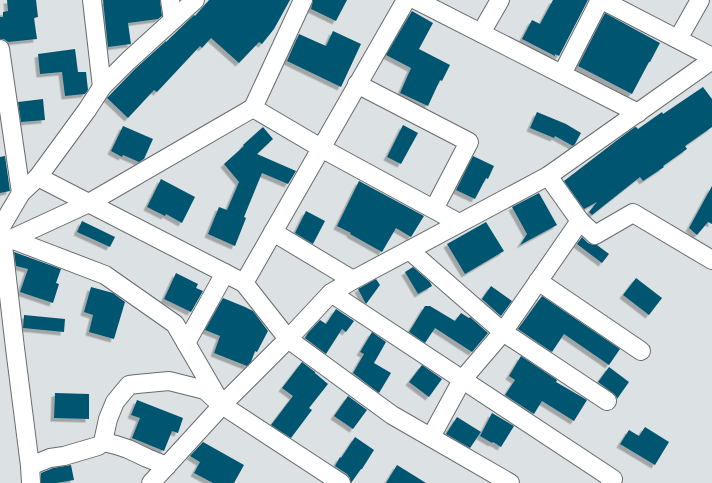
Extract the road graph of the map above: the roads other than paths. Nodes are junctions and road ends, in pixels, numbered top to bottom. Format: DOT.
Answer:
graph roads {
  1 [pos="92,0"];
  2 [pos="170,0"];
  3 [pos="195,0"];
  4 [pos="303,0"];
  5 [pos="406,0"];
  6 [pos="416,0"];
  7 [pos="500,0"];
  8 [pos="601,0"];
  9 [pos="700,0"];
  10 [pos="173,20"];
  11 [pos="481,33"];
  12 [pos="678,40"];
  13 [pos="0,49"];
  14 [pos="710,64"];
  15 [pos="562,74"];
  16 [pos="357,84"];
  17 [pos="102,87"];
  18 [pos="252,108"];
  19 [pos="638,113"];
  20 [pos="321,148"];
  21 [pos="548,176"];
  22 [pos="38,177"];
  23 [pos="21,193"];
  24 [pos="88,204"];
  25 [pos="434,209"];
  26 [pos="580,221"];
  27 [pos="459,223"];
  28 [pos="273,232"];
  29 [pos="7,242"];
  30 [pos="409,250"];
  31 [pos="712,260"];
  32 [pos="225,273"];
  33 [pos="353,280"];
  34 [pos="538,281"];
  35 [pos="244,283"];
  36 [pos="331,293"];
  37 [pos="503,332"];
  38 [pos="288,339"];
  39 [pos="186,343"];
  40 [pos="641,351"];
  41 [pos="462,380"];
  42 [pos="607,401"];
  43 [pos="222,405"];
  44 [pos="432,437"];
  45 [pos="103,442"];
  46 [pos="167,466"];
  47 [pos="31,474"];
  48 [pos="151,483"];
  49 [pos="341,483"];
  50 [pos="510,483"];
  51 [pos="610,483"];
  1 -- 17 [label="street"];
  2 -- 10 [label="street"];
  3 -- 10 [label="street"];
  4 -- 18 [label="street"];
  5 -- 16 [label="street"];
  6 -- 11 [label="street"];
  7 -- 11 [label="street"];
  8 -- 12 [label="street"];
  8 -- 15 [label="street"];
  9 -- 12 [label="street"];
  10 -- 17 [label="street"];
  11 -- 15 [label="street"];
  12 -- 14 [label="street"];
  13 -- 23 [label="street"];
  14 -- 19 [label="street"];
  15 -- 19 [label="street"];
  16 -- 20 [label="street"];
  16 -- 25 [label="street"];
  17 -- 22 [label="street"];
  18 -- 20 [label="street"];
  18 -- 24 [label="street"];
  19 -- 21 [label="street"];
  20 -- 25 [label="street"];
  20 -- 28 [label="street"];
  21 -- 26 [label="street"];
  21 -- 27 [label="street"];
  22 -- 23 [label="street"];
  22 -- 24 [label="street"];
  23 -- 29 [label="street"];
  24 -- 29 [label="street"];
  24 -- 32 [label="street"];
  25 -- 27 [label="street"];
  26 -- 31 [label="street"];
  26 -- 34 [label="street"];
  27 -- 30 [label="street"];
  28 -- 33 [label="street"];
  28 -- 35 [label="street"];
  29 -- 39 [label="street"];
  29 -- 47 [label="street"];
  30 -- 33 [label="street"];
  30 -- 37 [label="street"];
  32 -- 35 [label="street"];
  32 -- 39 [label="street"];
  33 -- 36 [label="street"];
  34 -- 37 [label="street"];
  34 -- 40 [label="street"];
  35 -- 38 [label="street"];
  36 -- 38 [label="street"];
  36 -- 41 [label="street"];
  37 -- 41 [label="street"];
  37 -- 42 [label="street"];
  38 -- 43 [label="street"];
  38 -- 44 [label="street"];
  39 -- 43 [label="street"];
  41 -- 44 [label="street"];
  41 -- 51 [label="street"];
  43 -- 45 [label="street"];
  43 -- 46 [label="street"];
  43 -- 49 [label="street"];
  44 -- 50 [label="street"];
  45 -- 46 [label="street"];
  45 -- 47 [label="street"];
  46 -- 48 [label="street"];
}
